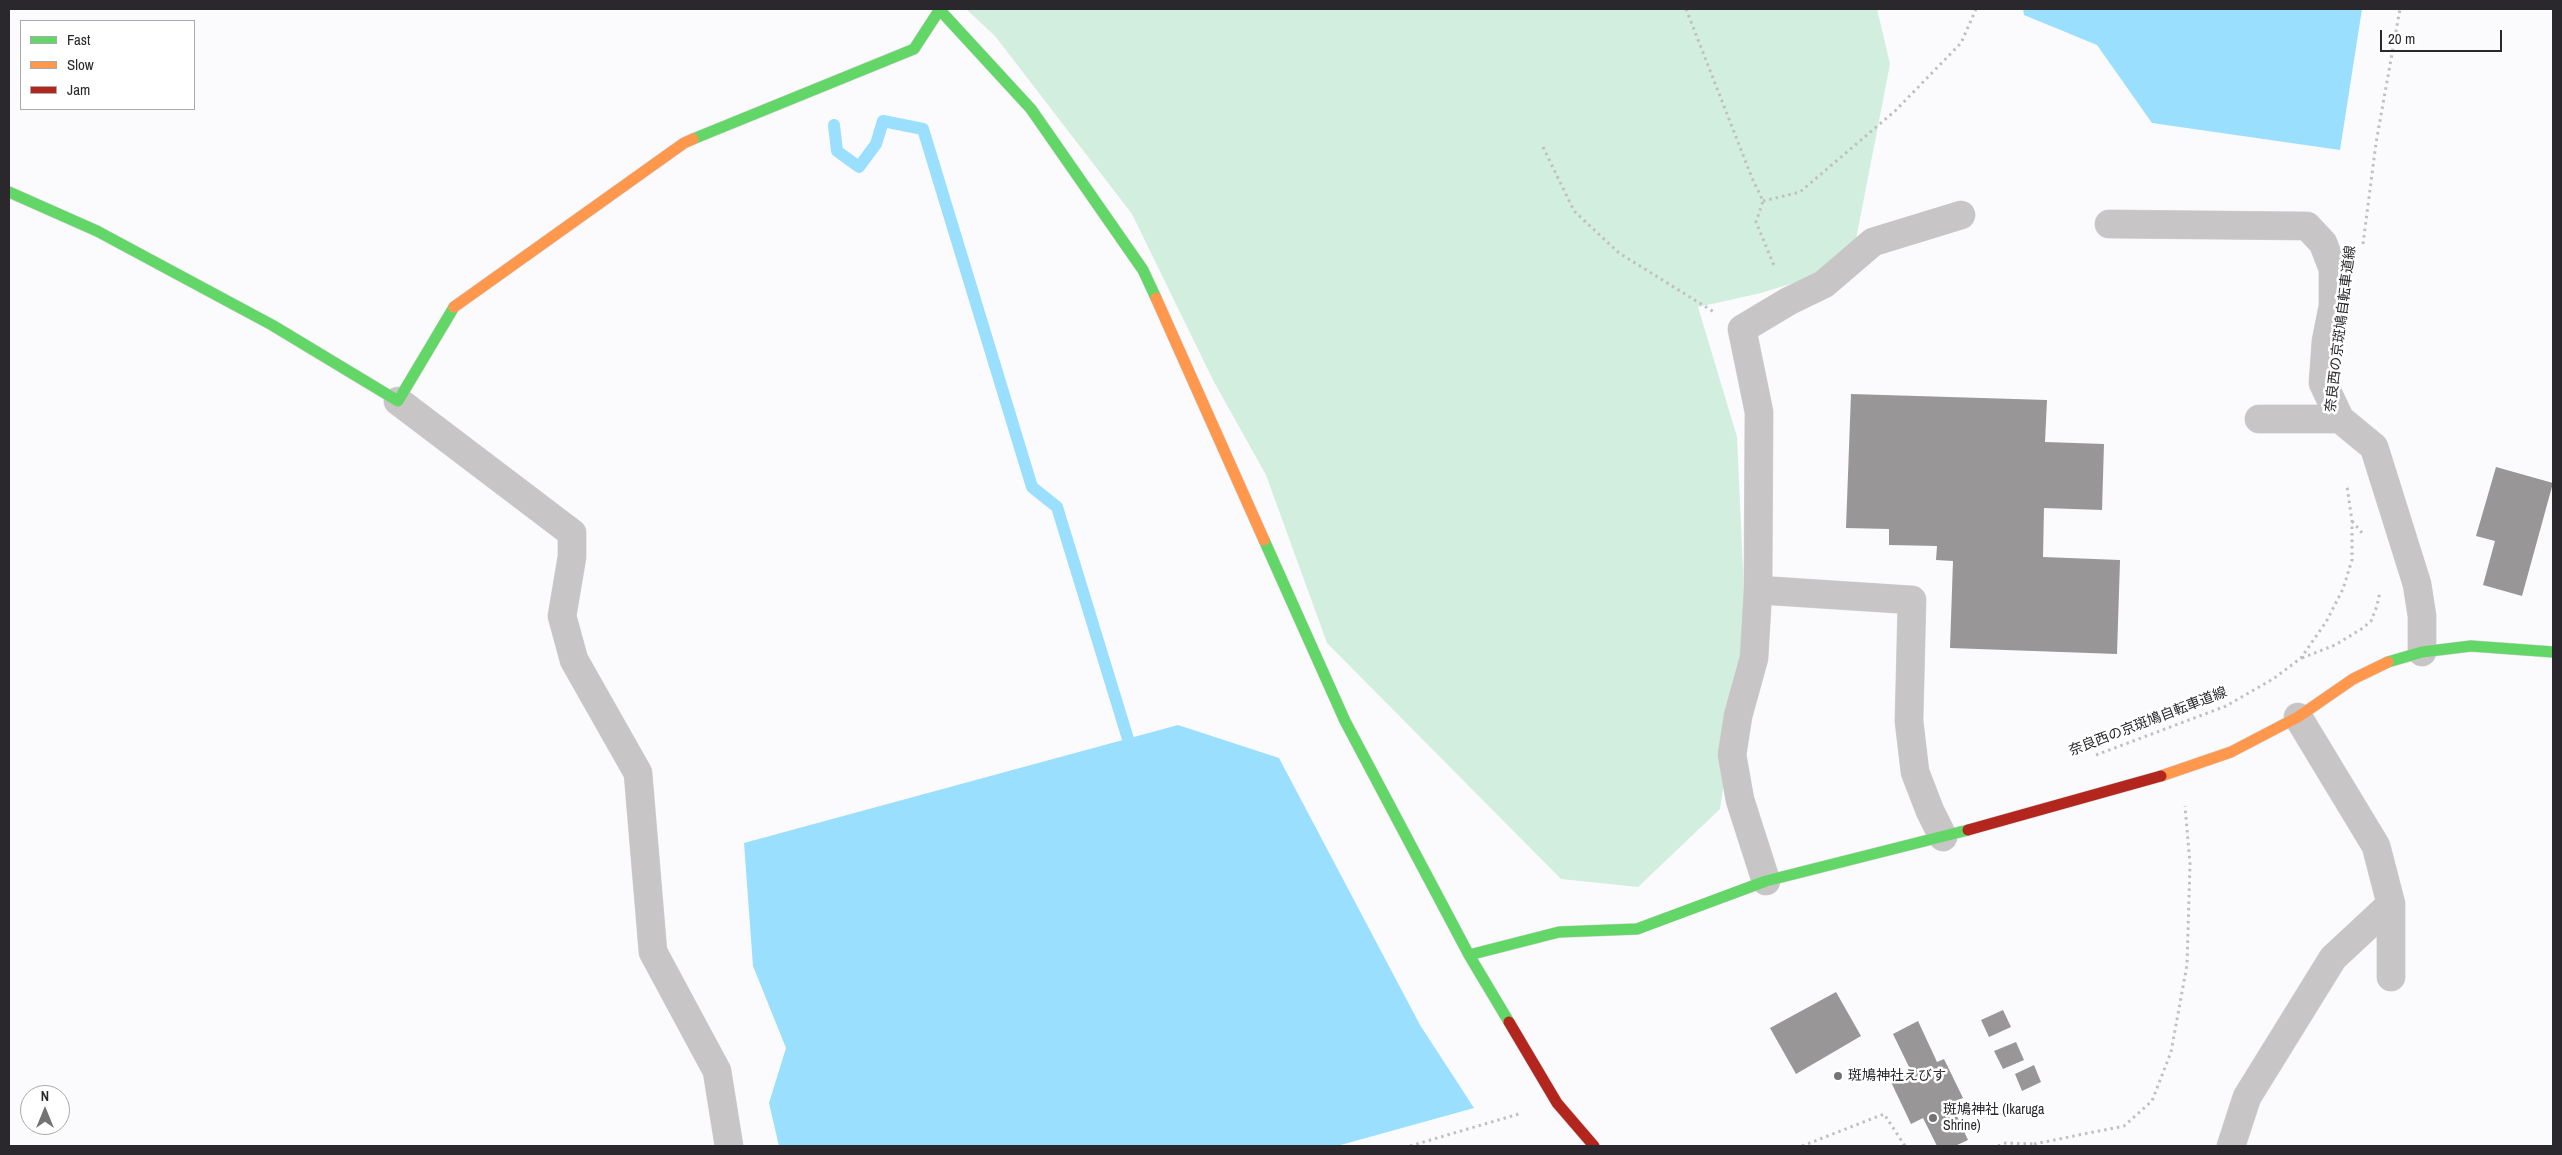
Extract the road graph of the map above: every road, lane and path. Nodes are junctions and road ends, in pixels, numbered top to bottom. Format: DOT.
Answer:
graph roads {
  1 [pos="940,9"];
  2 [pos="1686,9"];
  3 [pos="1976,9"];
  4 [pos="2400,9"];
  5 [pos="1543,147"];
  6 [pos="9,192"];
  7 [pos="1763,201"];
  8 [pos="1961,215"];
  9 [pos="2109,224"];
  10 [pos="2362,249"];
  11 [pos="1790,301"];
  12 [pos="1742,329"];
  13 [pos="398,401"];
  14 [pos="2259,419"];
  15 [pos="2340,419"];
  16 [pos="2346,484"];
  17 [pos="1758,590"];
  18 [pos="2380,593"];
  19 [pos="2422,652"];
  20 [pos="2553,652"];
  21 [pos="2301,658"];
  22 [pos="2298,717"];
  23 [pos="2095,755"];
  24 [pos="2182,770"];
  25 [pos="1943,837"];
  26 [pos="1766,881"];
  27 [pos="2392,904"];
  28 [pos="1469,955"];
  29 [pos="2392,977"];
  30 [pos="1556,1103"];
  31 [pos="2034,1145"];
  32 [pos="729,1146"];
  33 [pos="1410,1146"];
  34 [pos="1594,1146"];
  35 [pos="1802,1146"];
  36 [pos="1905,1146"];
  37 [pos="1998,1146"];
  38 [pos="2231,1146"];
  1 -- 13 [label="street"];
  1 -- 28 [label="street"];
  2 -- 7 [label="path"];
  3 -- 7 [label="path"];
  4 -- 10 [label="path, 奈良西の京斑鳩自転車道線"];
  5 -- 12 [label="path"];
  6 -- 13 [label="street"];
  7 -- 11 [label="path"];
  8 -- 11 [label="street"];
  9 -- 15 [label="street"];
  11 -- 12 [label="street"];
  12 -- 17 [label="street"];
  13 -- 32 [label="street"];
  14 -- 15 [label="street"];
  15 -- 19 [label="street"];
  16 -- 21 [label="path, 奈良西の京斑鳩自転車道線"];
  17 -- 25 [label="street"];
  17 -- 26 [label="street"];
  18 -- 21 [label="path"];
  19 -- 20 [label="street"];
  19 -- 22 [label="street"];
  21 -- 23 [label="path, 奈良西の京斑鳩自転車道線"];
  22 -- 24 [label="street"];
  22 -- 27 [label="street"];
  24 -- 25 [label="street"];
  24 -- 31 [label="path"];
  25 -- 26 [label="street"];
  26 -- 28 [label="street"];
  27 -- 29 [label="street"];
  27 -- 38 [label="street"];
  28 -- 30 [label="street"];
  30 -- 33 [label="path"];
  30 -- 34 [label="street"];
  31 -- 37 [label="path"];
  35 -- 36 [label="path"];
}
